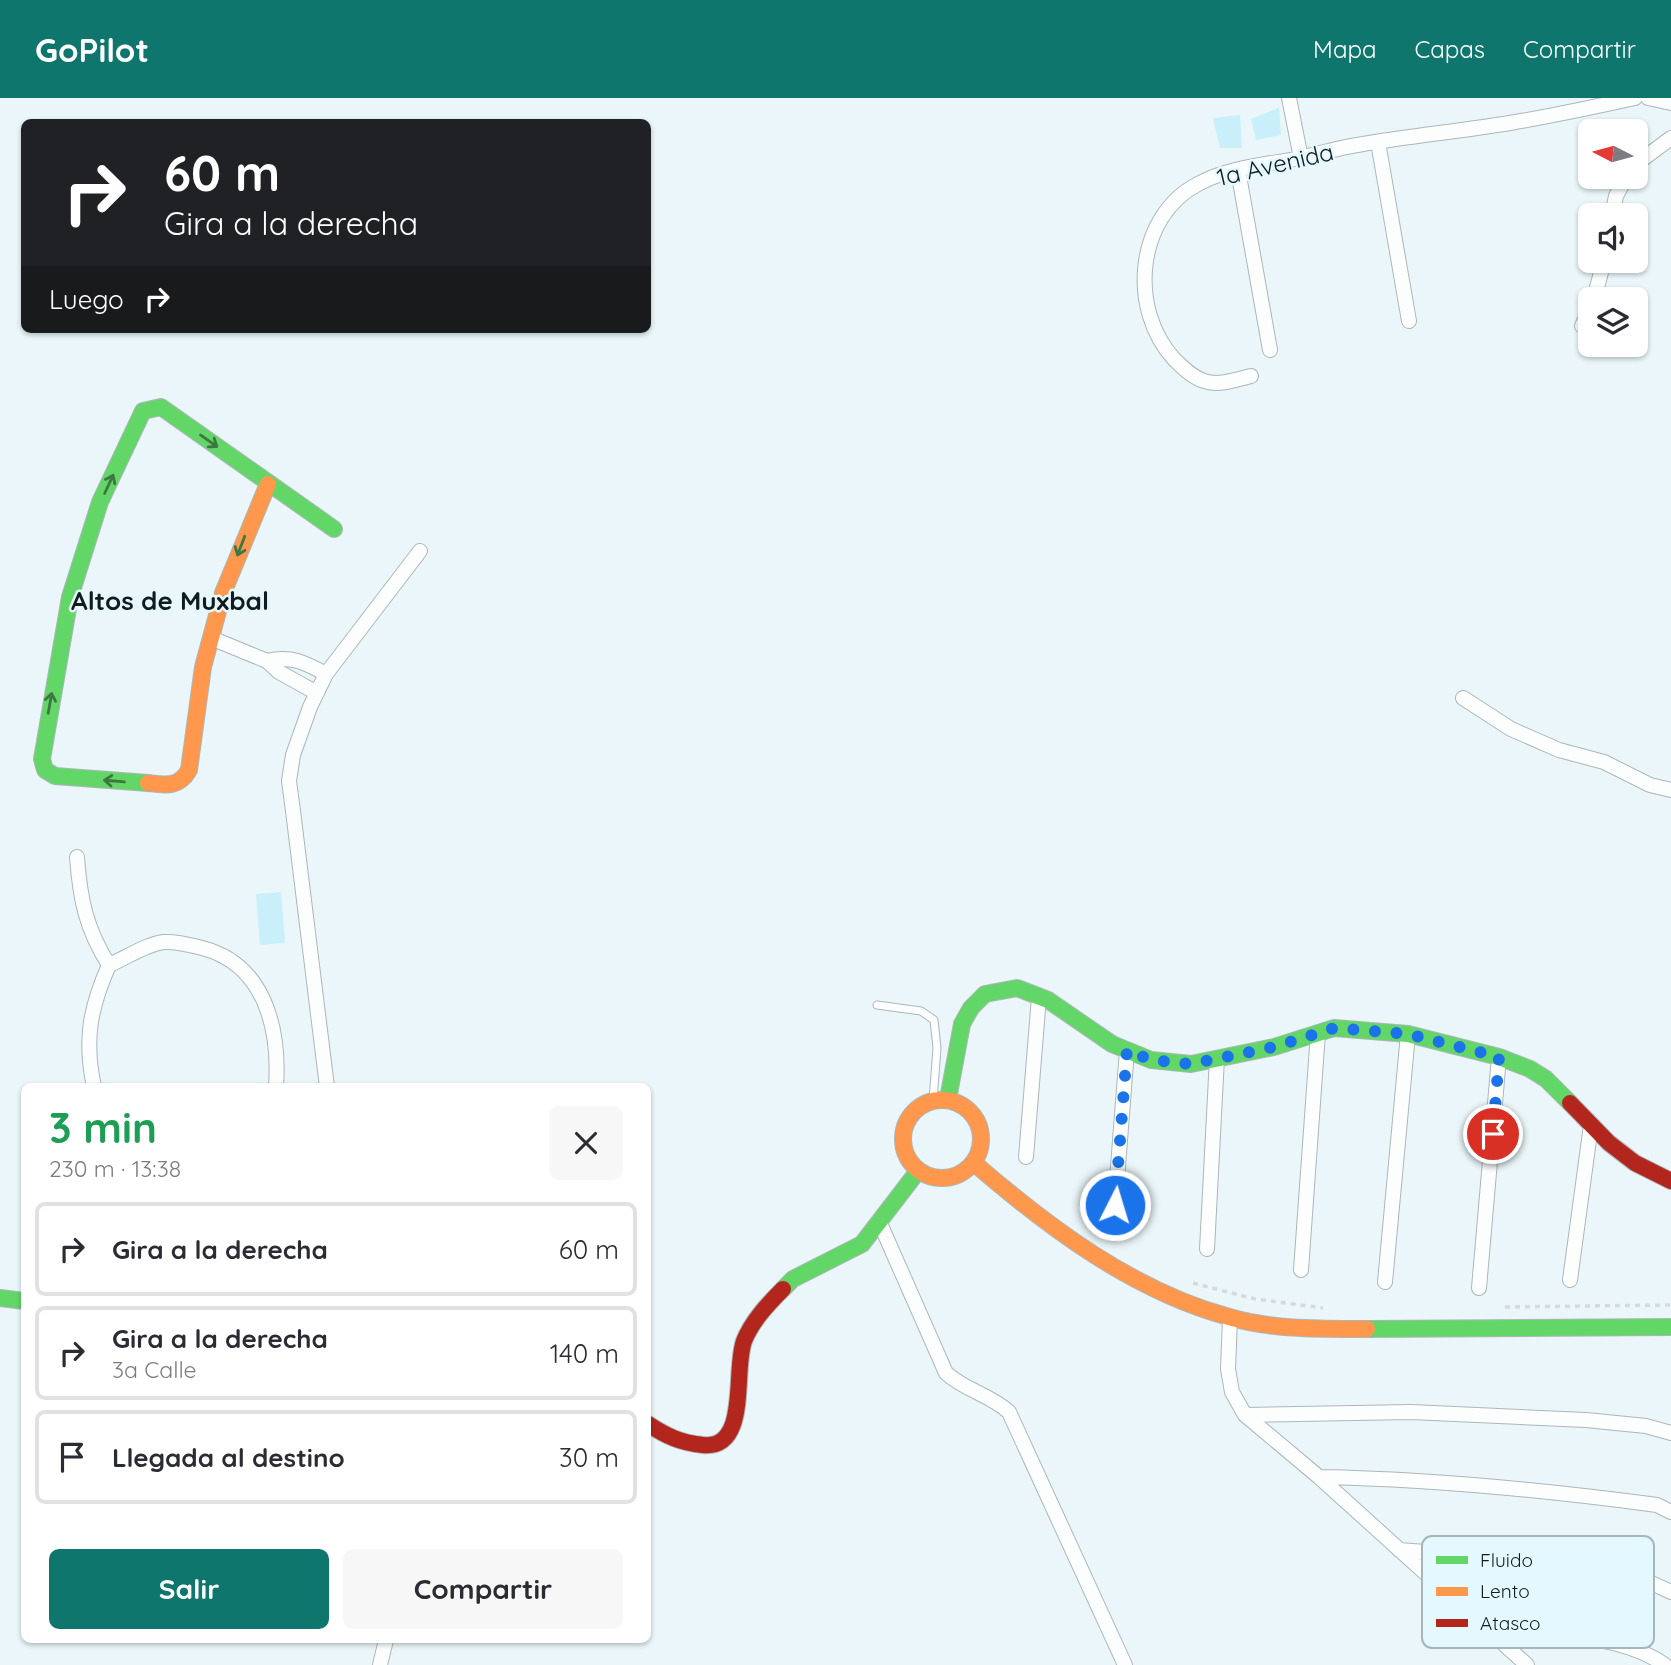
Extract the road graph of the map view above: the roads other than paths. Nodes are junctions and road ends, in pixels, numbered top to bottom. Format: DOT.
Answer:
graph roads {
  1 [pos="1289,98"];
  2 [pos="1635,98"];
  3 [pos="1648,98"];
  4 [pos="1671,103"];
  5 [pos="1671,138"];
  6 [pos="1378,142"];
  7 [pos="1648,155"];
  8 [pos="1301,158"];
  9 [pos="1238,170"];
  10 [pos="1409,320"];
  11 [pos="1270,350"];
  12 [pos="1251,376"];
  13 [pos="268,484"];
  14 [pos="334,529"];
  15 [pos="421,551"];
  16 [pos="211,638"];
  17 [pos="267,661"];
  18 [pos="326,674"];
  19 [pos="317,693"];
  20 [pos="1463,698"];
  21 [pos="1671,790"];
  22 [pos="77,857"];
  23 [pos="109,965"];
  24 [pos="1039,997"];
  25 [pos="877,1005"];
  26 [pos="1318,1033"];
  27 [pos="1408,1034"];
  28 [pos="1127,1050"];
  29 [pos="1499,1057"];
  30 [pos="1217,1058"];
  31 [pos="93,1083"];
  32 [pos="276,1083"];
  33 [pos="327,1083"];
  34 [pos="940,1100"];
  35 [pos="1591,1125"];
  36 [pos="1026,1157"];
  37 [pos="974,1163"];
  38 [pos="918,1171"];
  39 [pos="1671,1181"];
  40 [pos="1115,1205"];
  41 [pos="879,1221"];
  42 [pos="1207,1249"];
  43 [pos="1301,1269"];
  44 [pos="1570,1280"];
  45 [pos="1385,1282"];
  46 [pos="1479,1288"];
  47 [pos="0,1298"];
  48 [pos="21,1301"];
  49 [pos="1230,1318"];
  50 [pos="1671,1327"];
  51 [pos="1245,1415"];
  52 [pos="651,1426"];
  53 [pos="1671,1433"];
  54 [pos="1319,1476"];
  55 [pos="1671,1512"];
  56 [pos="1399,1549"];
  57 [pos="1422,1551"];
  58 [pos="1422,1570"];
  59 [pos="1654,1584"];
  60 [pos="1671,1592"];
  61 [pos="385,1643"];
  62 [pos="1508,1648"];
  63 [pos="1626,1648"];
  64 [pos="380,1665"];
  65 [pos="1125,1665"];
  66 [pos="1527,1665"];
  67 [pos="1665,1665"];
  1 -- 8 [label="street"];
  2 -- 6 [label="street, 1a Avenida"];
  3 -- 4 [label="street"];
  5 -- 7 [label="street"];
  6 -- 8 [label="street, 1a Avenida"];
  6 -- 10 [label="street"];
  8 -- 9 [label="street, 1a Avenida"];
  9 -- 11 [label="street"];
  9 -- 12 [label="street, 1a Avenida"];
  13 -- 14 [label="street"];
  13 -- 16 [label="street, one-way"];
  16 -- 13 [label="street, one-way"];
  15 -- 18 [label="street"];
  16 -- 17 [label="street"];
  17 -- 18 [label="street"];
  17 -- 19 [label="street"];
  18 -- 19 [label="street"];
  19 -- 33 [label="street"];
  20 -- 21 [label="street"];
  22 -- 23 [label="street"];
  23 -- 31 [label="street"];
  23 -- 32 [label="street"];
  24 -- 28 [label="street"];
  24 -- 34 [label="street"];
  24 -- 36 [label="street"];
  25 -- 34 [label="lane"];
  26 -- 27 [label="street"];
  26 -- 30 [label="street"];
  26 -- 43 [label="street"];
  27 -- 29 [label="street"];
  27 -- 45 [label="street"];
  28 -- 30 [label="street"];
  28 -- 40 [label="street"];
  29 -- 35 [label="street"];
  29 -- 46 [label="street"];
  30 -- 42 [label="street"];
  34 -- 37 [label="street"];
  34 -- 38 [label="street"];
  35 -- 39 [label="street"];
  35 -- 44 [label="street"];
  37 -- 38 [label="street"];
  37 -- 49 [label="street"];
  38 -- 41 [label="street"];
  41 -- 52 [label="street"];
  41 -- 65 [label="street"];
  47 -- 48 [label="street"];
  49 -- 50 [label="street"];
  49 -- 51 [label="street"];
  51 -- 53 [label="street"];
  51 -- 54 [label="street"];
  54 -- 55 [label="street"];
  54 -- 56 [label="street"];
  56 -- 57 [label="street"];
  56 -- 58 [label="street"];
  59 -- 60 [label="street"];
  61 -- 64 [label="street"];
  62 -- 66 [label="street"];
  63 -- 67 [label="street"];
}
